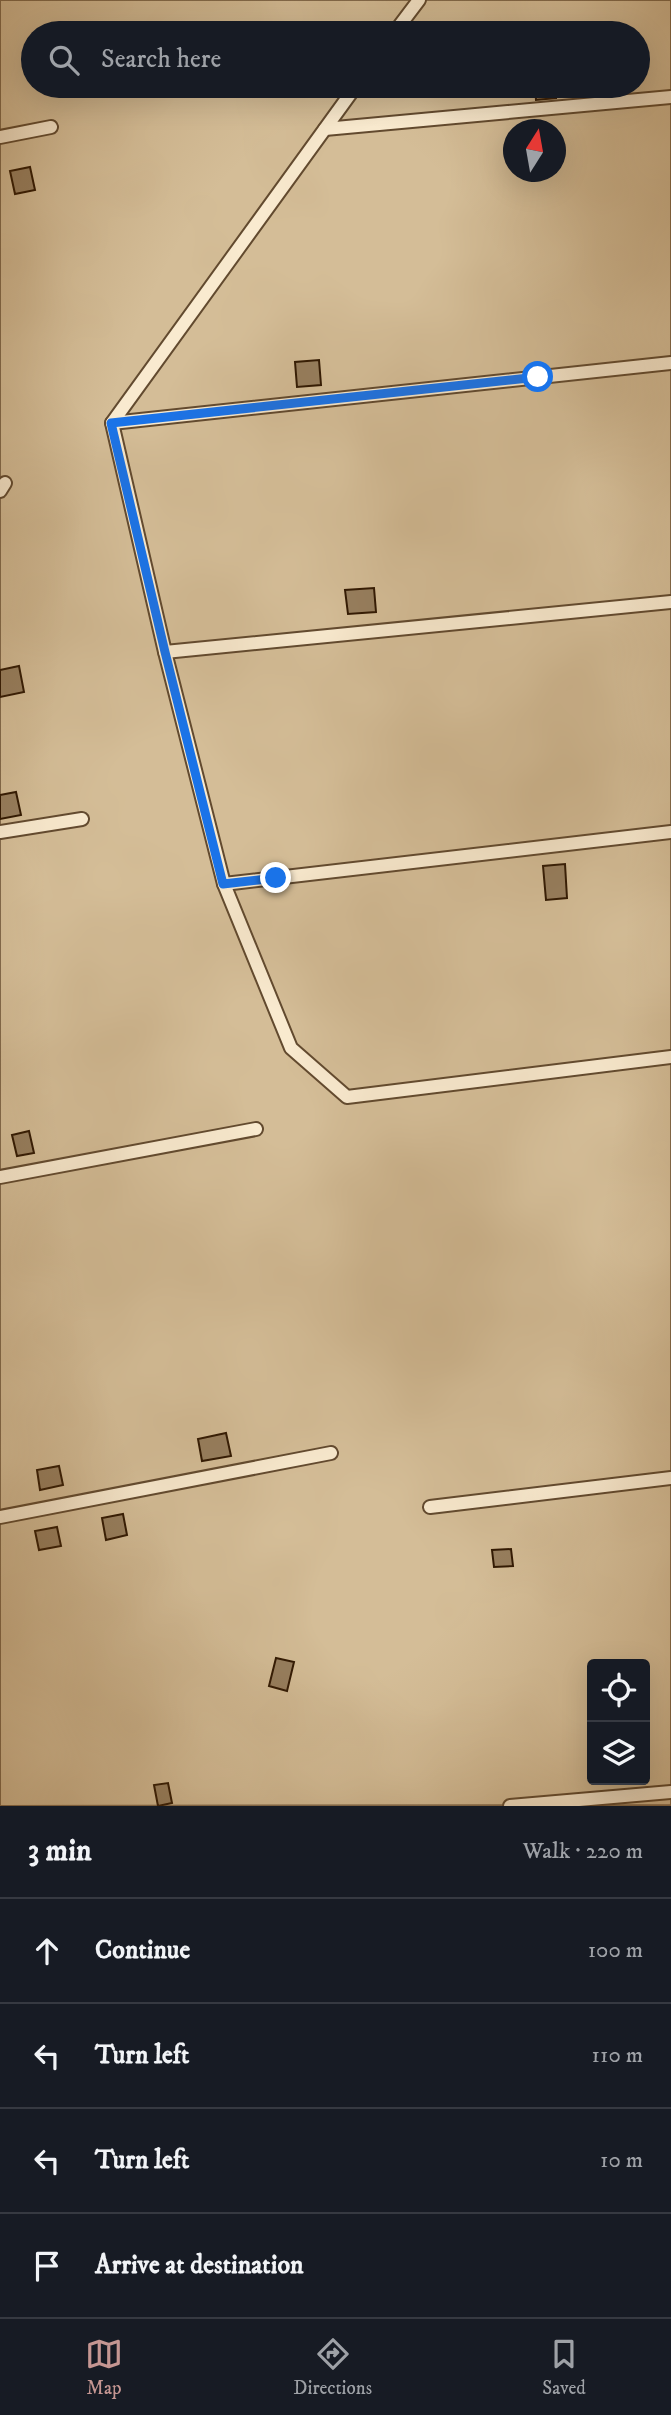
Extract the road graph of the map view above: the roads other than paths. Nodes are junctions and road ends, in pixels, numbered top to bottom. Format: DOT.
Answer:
graph roads {
  1 [pos="419,0"];
  2 [pos="403,21"];
  3 [pos="671,97"];
  4 [pos="347,98"];
  5 [pos="51,127"];
  6 [pos="325,129"];
  7 [pos="0,137"];
  8 [pos="671,363"];
  9 [pos="111,423"];
  10 [pos="0,484"];
  11 [pos="0,491"];
  12 [pos="671,602"];
  13 [pos="165,652"];
  14 [pos="82,819"];
  15 [pos="0,832"];
  16 [pos="671,832"];
  17 [pos="223,884"];
  18 [pos="671,1057"];
  19 [pos="256,1129"];
  20 [pos="0,1177"];
  21 [pos="331,1453"];
  22 [pos="671,1478"];
  23 [pos="430,1507"];
  24 [pos="0,1517"];
  25 [pos="671,1792"];
  26 [pos="509,1806"];
  1 -- 2 [label="lane"];
  3 -- 6 [label="lane"];
  4 -- 6 [label="lane"];
  5 -- 7 [label="lane"];
  6 -- 9 [label="lane"];
  8 -- 9 [label="lane"];
  9 -- 13 [label="lane"];
  10 -- 11 [label="lane"];
  12 -- 13 [label="lane"];
  13 -- 17 [label="lane"];
  14 -- 15 [label="lane"];
  16 -- 17 [label="lane"];
  17 -- 18 [label="lane"];
  19 -- 20 [label="lane"];
  21 -- 24 [label="lane"];
  22 -- 23 [label="lane"];
  25 -- 26 [label="lane"];
}
